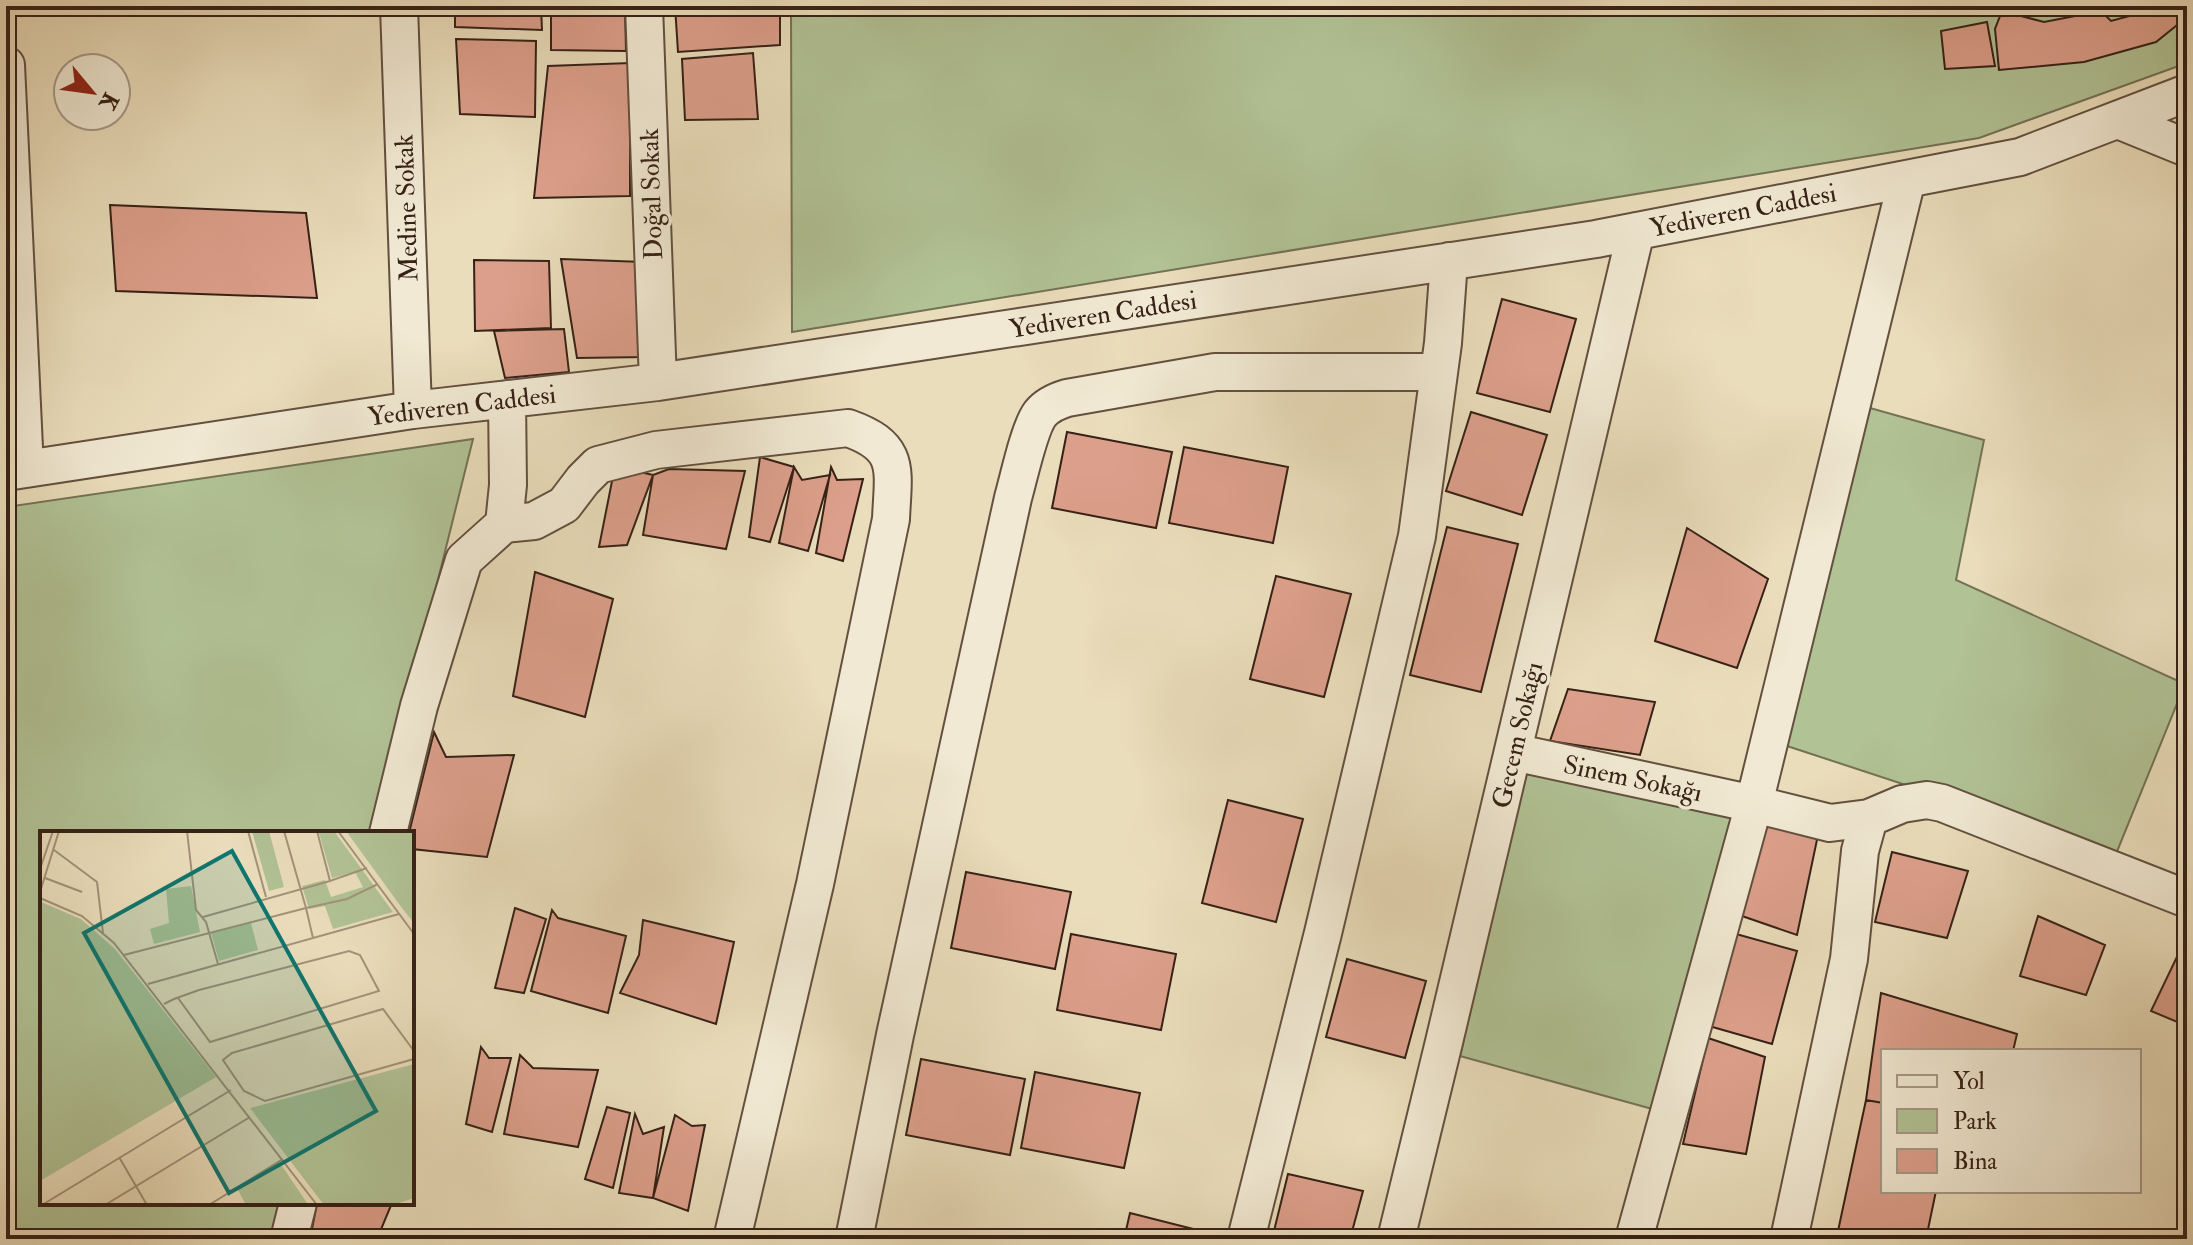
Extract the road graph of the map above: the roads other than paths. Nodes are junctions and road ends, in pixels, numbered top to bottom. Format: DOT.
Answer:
graph roads {
  1 [pos="399,6"];
  2 [pos="644,6"];
  3 [pos="6,65"];
  4 [pos="2187,93"];
  5 [pos="2118,120"];
  6 [pos="2187,148"];
  7 [pos="1907,179"];
  8 [pos="1636,231"];
  9 [pos="1449,261"];
  10 [pos="1438,372"];
  11 [pos="658,382"];
  12 [pos="507,399"];
  13 [pos="413,410"];
  14 [pos="15,470"];
  15 [pos="504,524"];
  16 [pos="1513,752"];
  17 [pos="1754,804"];
  18 [pos="1869,818"];
  19 [pos="388,831"];
  20 [pos="2187,899"];
  21 [pos="298,1205"];
  22 [pos="289,1239"];
  23 [pos="732,1239"];
  24 [pos="854,1239"];
  25 [pos="1246,1239"];
  26 [pos="1396,1239"];
  27 [pos="1634,1239"];
  28 [pos="1789,1239"];
  1 -- 13 [label="street, Medine Sokak"];
  2 -- 11 [label="street, Doğal Sokak"];
  3 -- 14 [label="street"];
  4 -- 5 [label="street, Yediveren Caddesi"];
  5 -- 6 [label="street"];
  5 -- 7 [label="street, Yediveren Caddesi"];
  7 -- 8 [label="street, Yediveren Caddesi"];
  7 -- 17 [label="street"];
  8 -- 9 [label="street, Yediveren Caddesi"];
  8 -- 16 [label="street, Gecem Sokağı"];
  9 -- 10 [label="street"];
  9 -- 11 [label="street, Yediveren Caddesi"];
  10 -- 24 [label="street"];
  10 -- 25 [label="street"];
  11 -- 12 [label="street, Yediveren Caddesi"];
  12 -- 13 [label="street, Yediveren Caddesi"];
  12 -- 15 [label="street"];
  13 -- 14 [label="street, Yediveren Caddesi"];
  15 -- 19 [label="street"];
  15 -- 23 [label="street"];
  16 -- 17 [label="street, Sinem Sokağı"];
  16 -- 26 [label="street, Gecem Sokağı"];
  17 -- 18 [label="street, Sinem Sokağı"];
  17 -- 27 [label="street"];
  18 -- 20 [label="street, Sinem Sokağı"];
  18 -- 28 [label="street"];
  21 -- 22 [label="street"];
}
